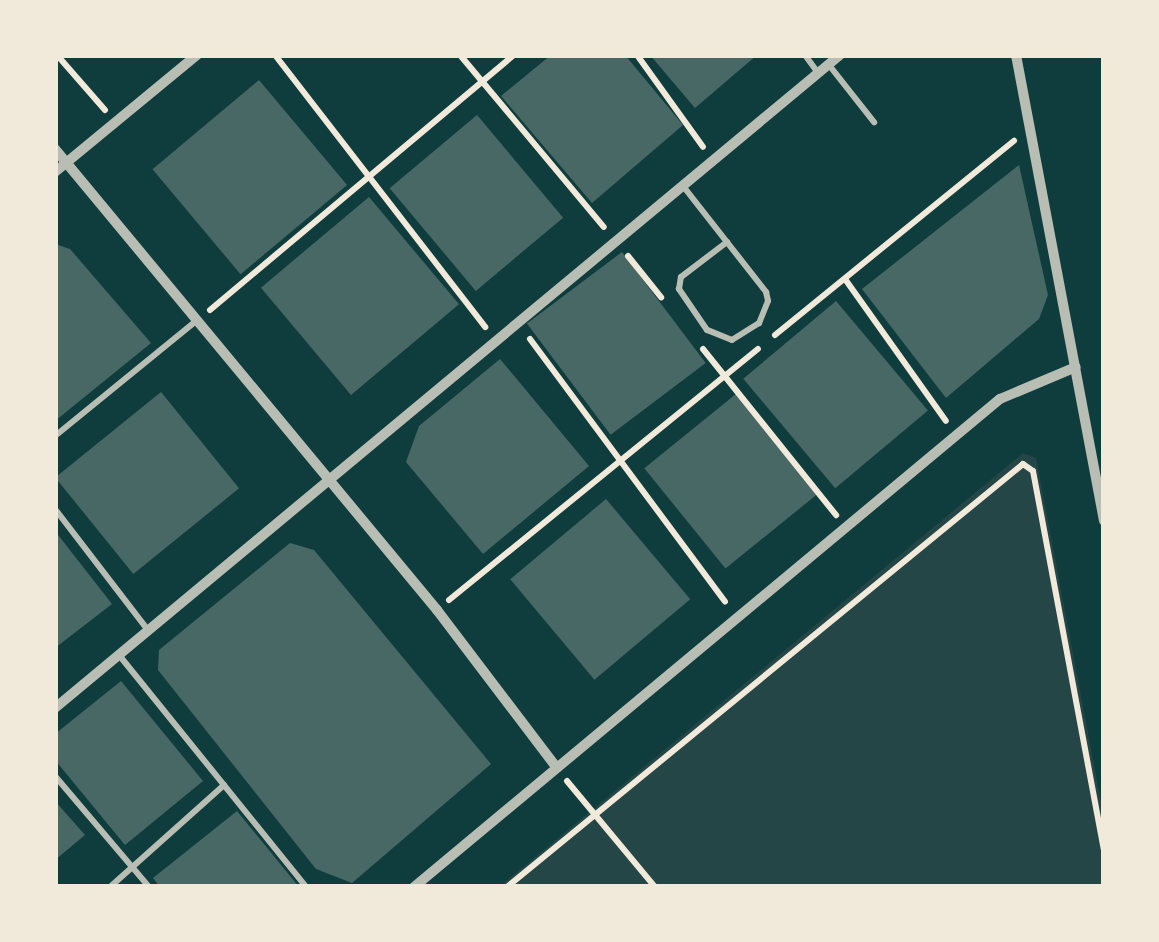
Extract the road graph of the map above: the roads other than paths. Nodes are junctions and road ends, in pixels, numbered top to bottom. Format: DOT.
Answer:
graph roads {
  1 [pos="197,55"];
  2 [pos="805,55"];
  3 [pos="840,55"];
  4 [pos="1016,55"];
  5 [pos="829,64"];
  6 [pos="818,73"];
  7 [pos="874,122"];
  8 [pos="55,149"];
  9 [pos="67,162"];
  10 [pos="55,172"];
  11 [pos="682,185"];
  12 [pos="726,242"];
  13 [pos="197,320"];
  14 [pos="1076,367"];
  15 [pos="55,436"];
  16 [pos="328,478"];
  17 [pos="55,508"];
  18 [pos="1104,521"];
  19 [pos="149,631"];
  20 [pos="120,655"];
  21 [pos="55,708"];
  22 [pos="557,768"];
  23 [pos="55,776"];
  24 [pos="224,785"];
  25 [pos="132,867"];
  26 [pos="110,887"];
  27 [pos="149,887"];
  28 [pos="306,887"];
  29 [pos="414,887"];
  1 -- 9 [label="street"];
  2 -- 6 [label="lane"];
  3 -- 5 [label="street"];
  4 -- 14 [label="street"];
  5 -- 6 [label="street"];
  5 -- 7 [label="lane"];
  6 -- 11 [label="street"];
  8 -- 9 [label="street"];
  9 -- 10 [label="street"];
  9 -- 13 [label="street"];
  11 -- 12 [label="lane"];
  11 -- 16 [label="street"];
  12 -- 12 [label="lane"];
  13 -- 15 [label="lane"];
  13 -- 16 [label="street"];
  14 -- 18 [label="street"];
  14 -- 22 [label="street"];
  16 -- 19 [label="street"];
  16 -- 22 [label="street"];
  17 -- 19 [label="lane"];
  19 -- 20 [label="street"];
  20 -- 21 [label="street"];
  20 -- 24 [label="lane"];
  22 -- 29 [label="street"];
  23 -- 25 [label="lane"];
  24 -- 25 [label="lane"];
  24 -- 28 [label="lane"];
  25 -- 26 [label="lane"];
  25 -- 27 [label="lane"];
}
